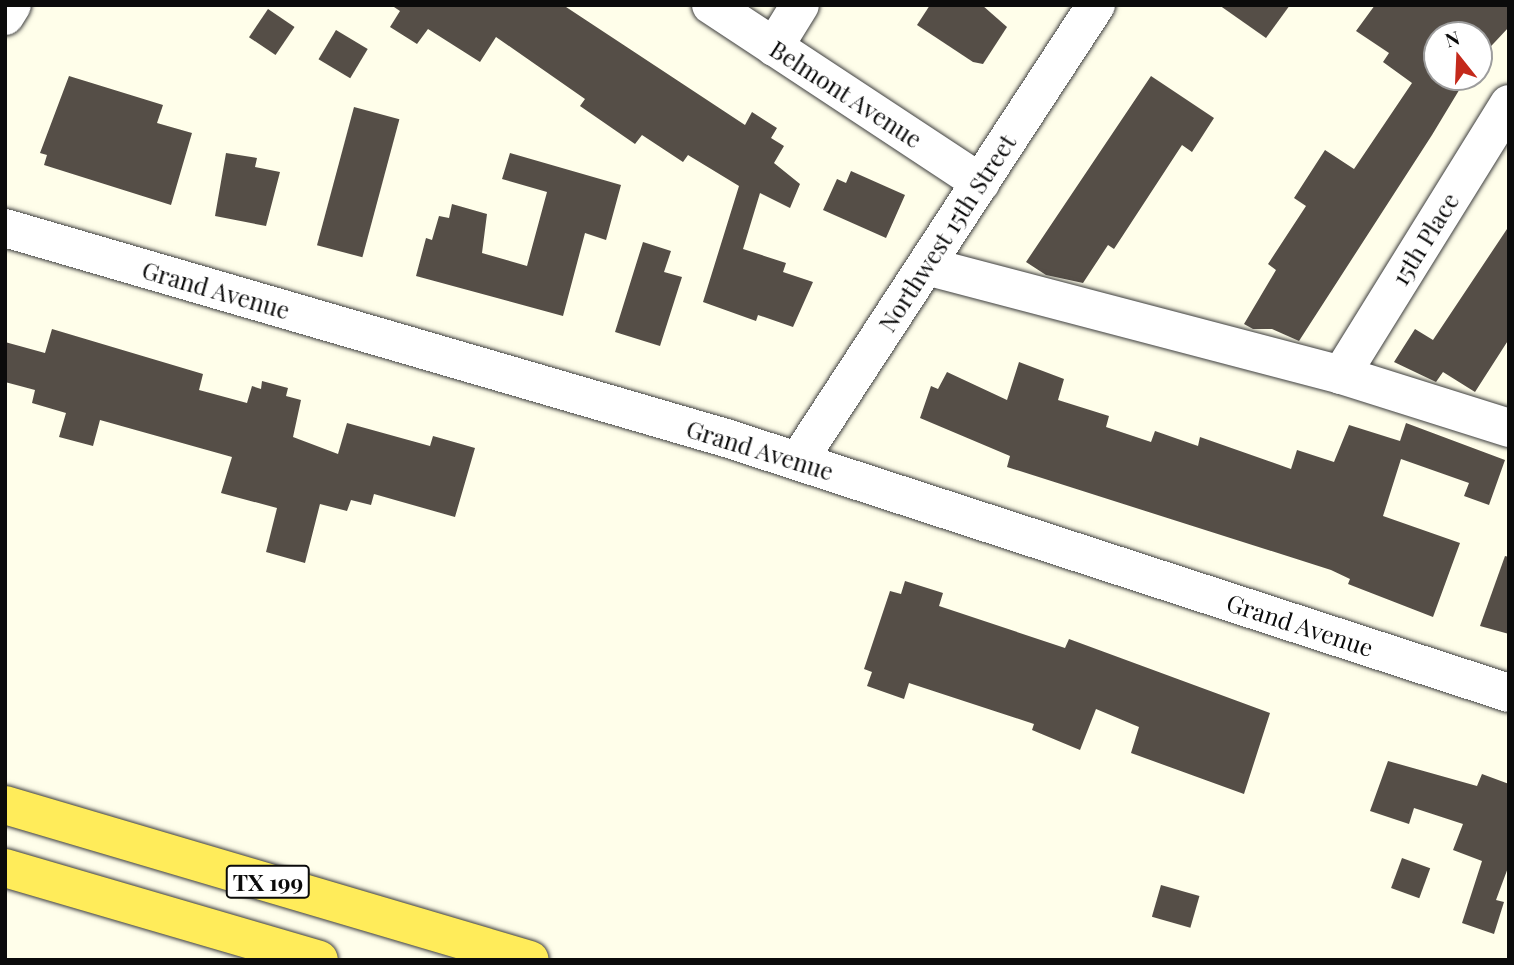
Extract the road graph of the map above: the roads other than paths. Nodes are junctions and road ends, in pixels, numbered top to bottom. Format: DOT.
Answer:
graph roads {
  1 [pos="12,5"];
  2 [pos="711,5"];
  3 [pos="800,5"];
  4 [pos="1096,5"];
  5 [pos="5,16"];
  6 [pos="774,47"];
  7 [pos="1509,104"];
  8 [pos="981,183"];
  9 [pos="5,228"];
  10 [pos="926,266"];
  11 [pos="1341,375"];
  12 [pos="1509,428"];
  13 [pos="798,461"];
  14 [pos="1509,693"];
  15 [pos="5,805"];
  16 [pos="5,868"];
  17 [pos="319,960"];
  18 [pos="530,960"];
  1 -- 5 [label="street"];
  2 -- 6 [label="street, Belmont Avenue"];
  3 -- 6 [label="street"];
  4 -- 8 [label="street, Northwest 15th Street"];
  6 -- 8 [label="street, Belmont Avenue"];
  7 -- 11 [label="street, 15th Place"];
  8 -- 10 [label="street, Northwest 15th Street"];
  9 -- 13 [label="street, Grand Avenue"];
  10 -- 11 [label="street"];
  10 -- 13 [label="street, Northwest 15th Street"];
  11 -- 12 [label="street"];
  13 -- 14 [label="street, Grand Avenue"];
  15 -- 18 [label="main road, TX 199"];
  16 -- 17 [label="main road, TX 199"];
}
